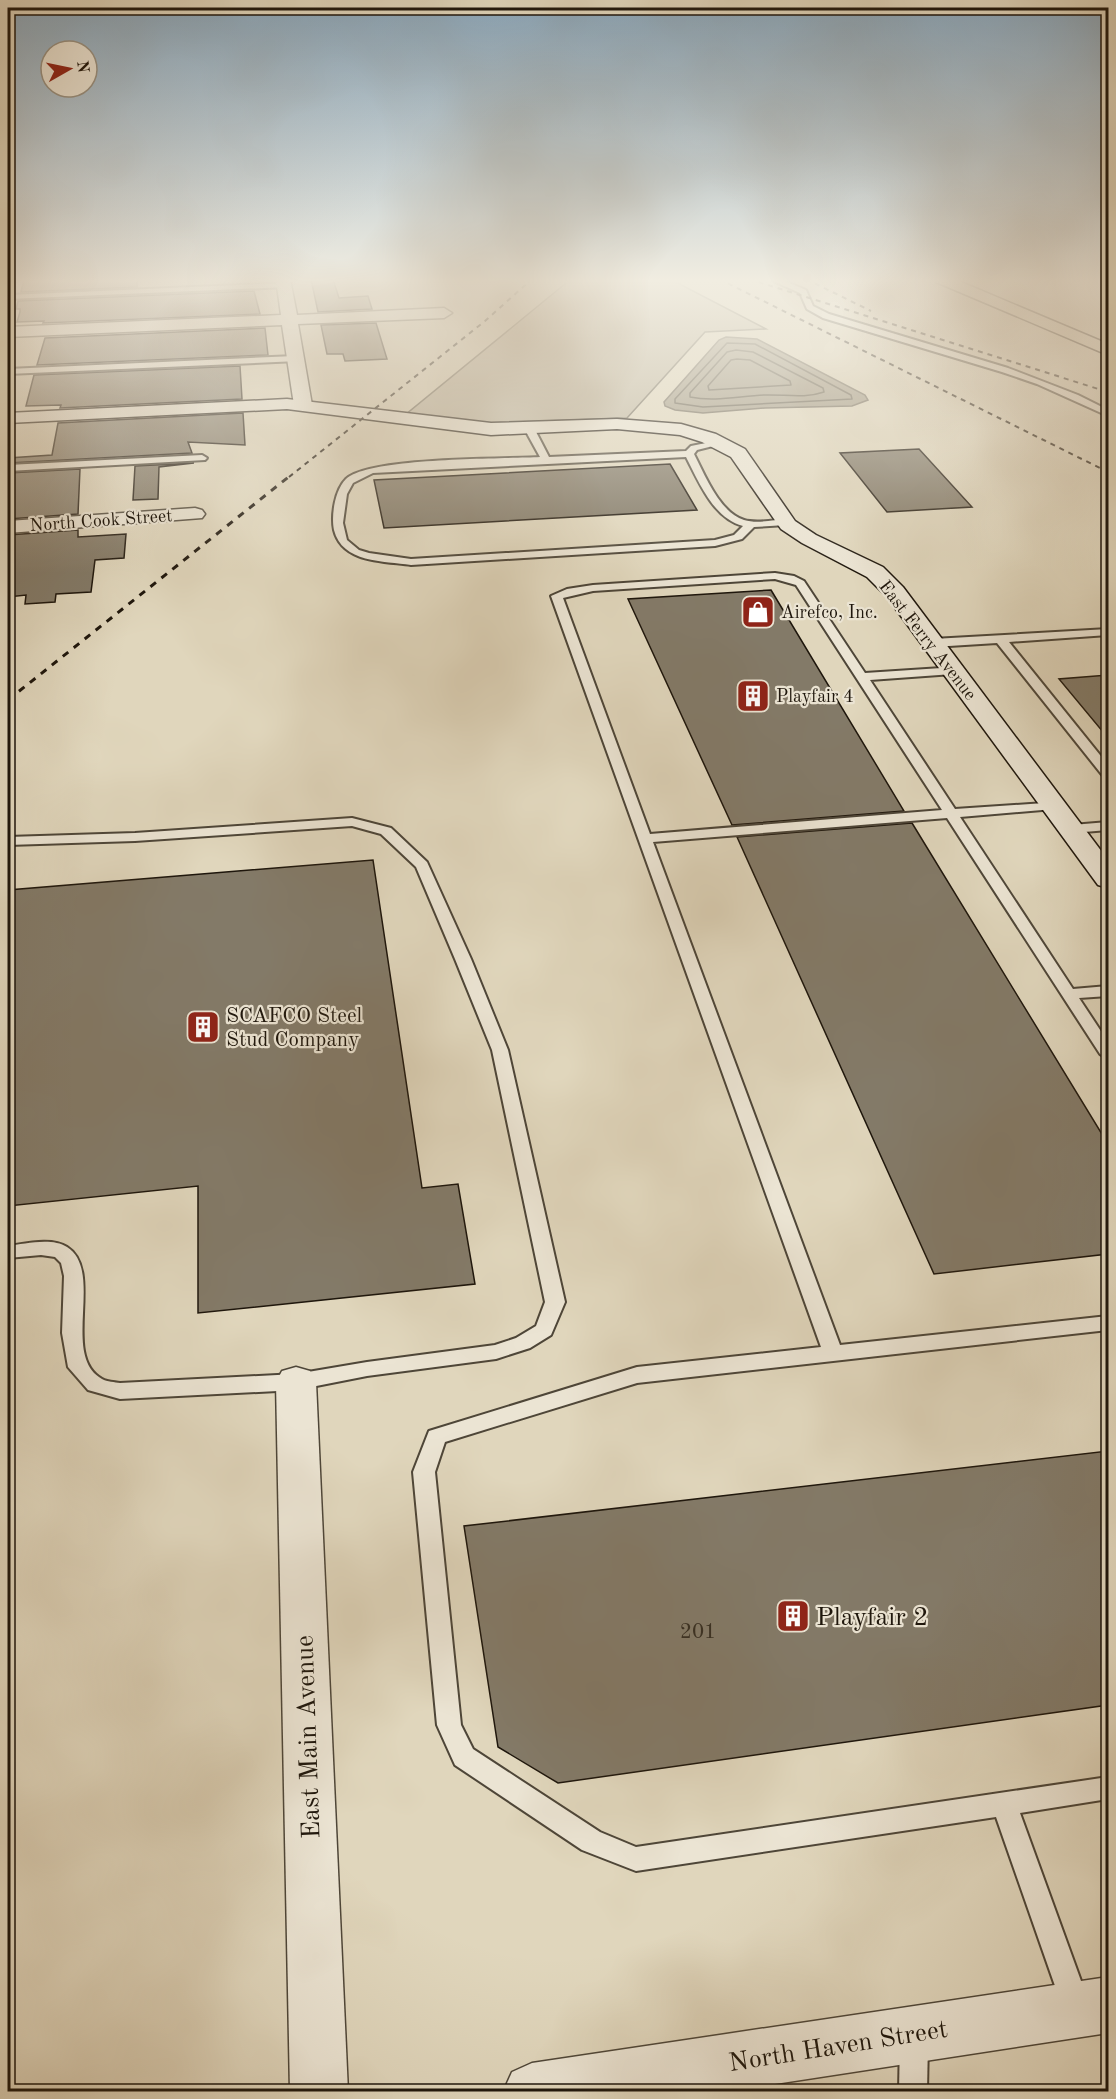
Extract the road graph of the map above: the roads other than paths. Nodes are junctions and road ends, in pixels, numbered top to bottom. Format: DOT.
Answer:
graph roads {
  1 [pos="298,377"];
  2 [pos="1028,377"];
  3 [pos="303,405"];
  4 [pos="1108,413"];
  5 [pos="8,418"];
  6 [pos="529,428"];
  7 [pos="718,442"];
  8 [pos="689,454"];
  9 [pos="202,458"];
  10 [pos="546,460"];
  11 [pos="8,468"];
  12 [pos="195,514"];
  13 [pos="786,522"];
  14 [pos="751,524"];
  15 [pos="8,526"];
  16 [pos="1108,632"];
  17 [pos="1000,639"];
  18 [pos="933,643"];
  19 [pos="953,670"];
  20 [pos="862,677"];
  21 [pos="1108,773"];
  22 [pos="1054,805"];
  23 [pos="951,814"];
  24 [pos="1108,826"];
  25 [pos="1072,829"];
  26 [pos="647,838"];
  27 [pos="8,841"];
  28 [pos="1108,879"];
  29 [pos="1108,991"];
  30 [pos="1070,994"];
  31 [pos="1108,1053"];
  32 [pos="8,1252"];
  33 [pos="1108,1323"];
  34 [pos="833,1354"];
  35 [pos="296,1382"];
  36 [pos="1108,1788"];
  37 [pos="1004,1804"];
  38 [pos="1093,2007"];
  39 [pos="915,2033"];
  40 [pos="553,2090"];
  41 [pos="319,2091"];
  42 [pos="913,2091"];
  1 -- 3 [label="street"];
  2 -- 4 [label="lane"];
  3 -- 5 [label="street, East Ferry Avenue"];
  3 -- 6 [label="street, East Ferry Avenue"];
  6 -- 7 [label="street, East Ferry Avenue"];
  6 -- 10 [label="lane"];
  7 -- 8 [label="lane"];
  7 -- 13 [label="street, East Ferry Avenue"];
  8 -- 10 [label="lane"];
  8 -- 14 [label="lane"];
  9 -- 11 [label="lane"];
  10 -- 14 [label="lane"];
  12 -- 15 [label="street, North Cook Street"];
  13 -- 14 [label="lane"];
  13 -- 18 [label="street, East Ferry Avenue"];
  16 -- 17 [label="lane"];
  17 -- 18 [label="lane"];
  17 -- 21 [label="lane"];
  18 -- 19 [label="street, East Ferry Avenue"];
  19 -- 20 [label="lane"];
  19 -- 22 [label="street, East Ferry Avenue"];
  20 -- 23 [label="lane"];
  20 -- 26 [label="lane"];
  22 -- 23 [label="lane"];
  22 -- 25 [label="street, East Ferry Avenue"];
  23 -- 26 [label="lane"];
  23 -- 30 [label="lane"];
  24 -- 25 [label="lane"];
  25 -- 28 [label="street, East Ferry Avenue"];
  26 -- 34 [label="lane"];
  27 -- 35 [label="lane"];
  29 -- 30 [label="lane"];
  30 -- 31 [label="lane"];
  32 -- 35 [label="lane"];
  33 -- 34 [label="lane"];
  34 -- 37 [label="lane"];
  35 -- 41 [label="street, East Main Avenue"];
  36 -- 37 [label="lane"];
  37 -- 38 [label="lane"];
  38 -- 39 [label="street, North Haven Street"];
  39 -- 40 [label="street, North Haven Street"];
  39 -- 42 [label="lane"];
}
